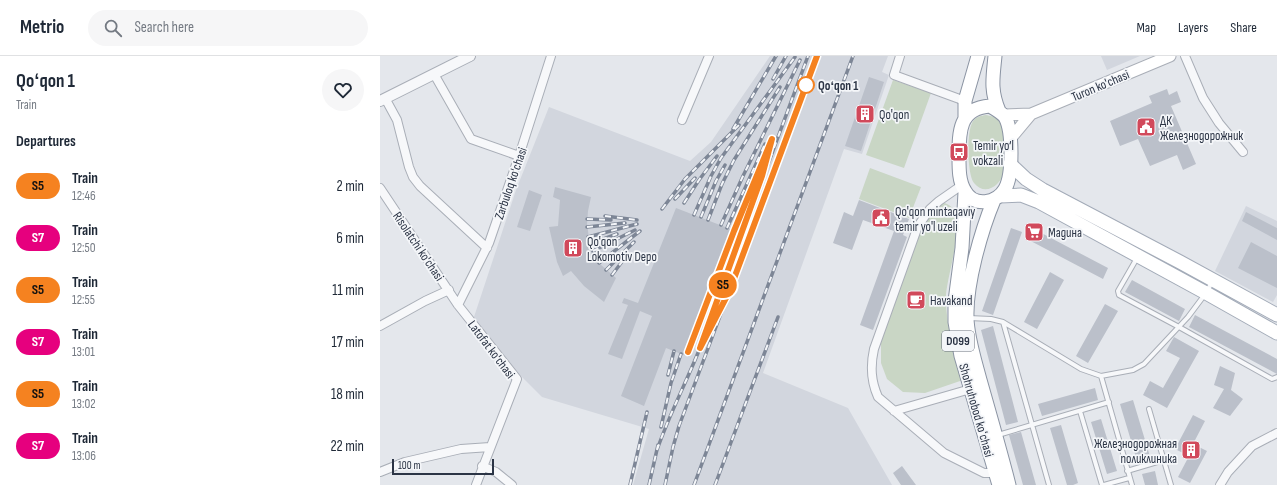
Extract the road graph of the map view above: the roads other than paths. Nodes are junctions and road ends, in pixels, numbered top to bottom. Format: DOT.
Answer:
graph roads {
  1 [pos="470,56"];
  2 [pos="551,56"];
  3 [pos="709,56"];
  4 [pos="900,56"];
  5 [pos="978,56"];
  6 [pos="995,56"];
  7 [pos="1170,56"];
  8 [pos="1185,56"];
  9 [pos="434,74"];
  10 [pos="383,100"];
  11 [pos="965,101"];
  12 [pos="1001,113"];
  13 [pos="1032,114"];
  14 [pos="965,118"];
  15 [pos="682,120"];
  16 [pos="1010,139"];
  17 [pos="1243,152"];
  18 [pos="519,156"];
  19 [pos="1010,160"];
  20 [pos="380,188"];
  21 [pos="963,189"];
  22 [pos="997,198"];
  23 [pos="487,248"];
  24 [pos="1138,256"];
  25 [pos="1213,280"];
  26 [pos="449,290"];
  27 [pos="1206,293"];
  28 [pos="458,305"];
  29 [pos="1277,315"];
  30 [pos="967,318"];
  31 [pos="1003,322"];
  32 [pos="380,325"];
  33 [pos="1179,326"];
  34 [pos="1277,333"];
  35 [pos="1101,376"];
  36 [pos="1277,377"];
  37 [pos="977,387"];
  38 [pos="1109,402"];
  39 [pos="1149,409"];
  40 [pos="894,411"];
  41 [pos="1080,411"];
  42 [pos="1032,425"];
  43 [pos="1277,433"];
  44 [pos="995,435"];
  45 [pos="490,447"];
  46 [pos="1164,460"];
  47 [pos="482,466"];
  48 [pos="1127,471"];
  49 [pos="380,472"];
  50 [pos="1130,478"];
  51 [pos="997,479"];
  52 [pos="476,485"];
  53 [pos="512,485"];
  54 [pos="1009,485"];
  55 [pos="1049,485"];
  56 [pos="1103,485"];
  57 [pos="1132,485"];
  58 [pos="1171,485"];
  59 [pos="1220,485"];
  1 -- 9 [label="street"];
  2 -- 18 [label="street, Zarbuloq ko'chasi"];
  3 -- 15 [label="street"];
  4 -- 11 [label="street"];
  5 -- 11 [label="main road, D099"];
  6 -- 12 [label="main road, D099"];
  7 -- 13 [label="main road, Turon ko'chasi"];
  8 -- 17 [label="street"];
  9 -- 10 [label="street"];
  9 -- 18 [label="street"];
  10 -- 23 [label="street"];
  11 -- 14 [label="main road, D099"];
  12 -- 13 [label="main road, Turon ko'chasi"];
  12 -- 14 [label="main road"];
  12 -- 16 [label="main road, D099"];
  13 -- 16 [label="main road, Turon ko'chasi"];
  14 -- 21 [label="main road, D099"];
  16 -- 19 [label="main road, D099"];
  18 -- 23 [label="street, Zarbuloq ko'chasi"];
  19 -- 22 [label="main road, D099"];
  19 -- 25 [label="main road"];
  20 -- 26 [label="street, Risolatchi ko'chasi"];
  21 -- 22 [label="main road"];
  21 -- 37 [label="main road, Shohruhobod koʻchasi / D099"];
  21 -- 40 [label="street"];
  22 -- 24 [label="main road"];
  22 -- 30 [label="main road, Shohruhobod koʻchasi / D099"];
  23 -- 28 [label="street, Zarbuloq ko'chasi"];
  24 -- 27 [label="main road"];
  24 -- 33 [label="lane"];
  25 -- 27 [label="lane"];
  25 -- 29 [label="main road"];
  26 -- 28 [label="street, Risolatchi ko'chasi"];
  26 -- 32 [label="street"];
  27 -- 33 [label="lane"];
  27 -- 34 [label="main road"];
  28 -- 45 [label="street, Latofat ko'chasi"];
  30 -- 31 [label="lane"];
  30 -- 37 [label="main road, Shohruhobod koʻchasi / D099"];
  31 -- 35 [label="lane"];
  31 -- 42 [label="lane"];
  33 -- 35 [label="lane"];
  33 -- 36 [label="lane"];
  35 -- 38 [label="lane"];
  37 -- 40 [label="street"];
  37 -- 44 [label="main road, Shohruhobod koʻchasi / D099"];
  37 -- 51 [label="main road, Shohruhobod koʻchasi / D099"];
  38 -- 41 [label="lane"];
  38 -- 48 [label="lane"];
  39 -- 46 [label="lane"];
  40 -- 51 [label="street"];
  41 -- 42 [label="lane"];
  41 -- 56 [label="lane"];
  42 -- 44 [label="lane"];
  42 -- 55 [label="lane"];
  43 -- 59 [label="street"];
  44 -- 54 [label="main road, Shohruhobod koʻchasi / D099"];
  45 -- 47 [label="street, Latofat ko'chasi"];
  45 -- 49 [label="street"];
  46 -- 48 [label="lane"];
  46 -- 58 [label="lane"];
  47 -- 52 [label="street, Latofat ko'chasi"];
  47 -- 53 [label="street"];
  48 -- 50 [label="lane"];
  50 -- 56 [label="lane"];
  50 -- 57 [label="lane"];
}
